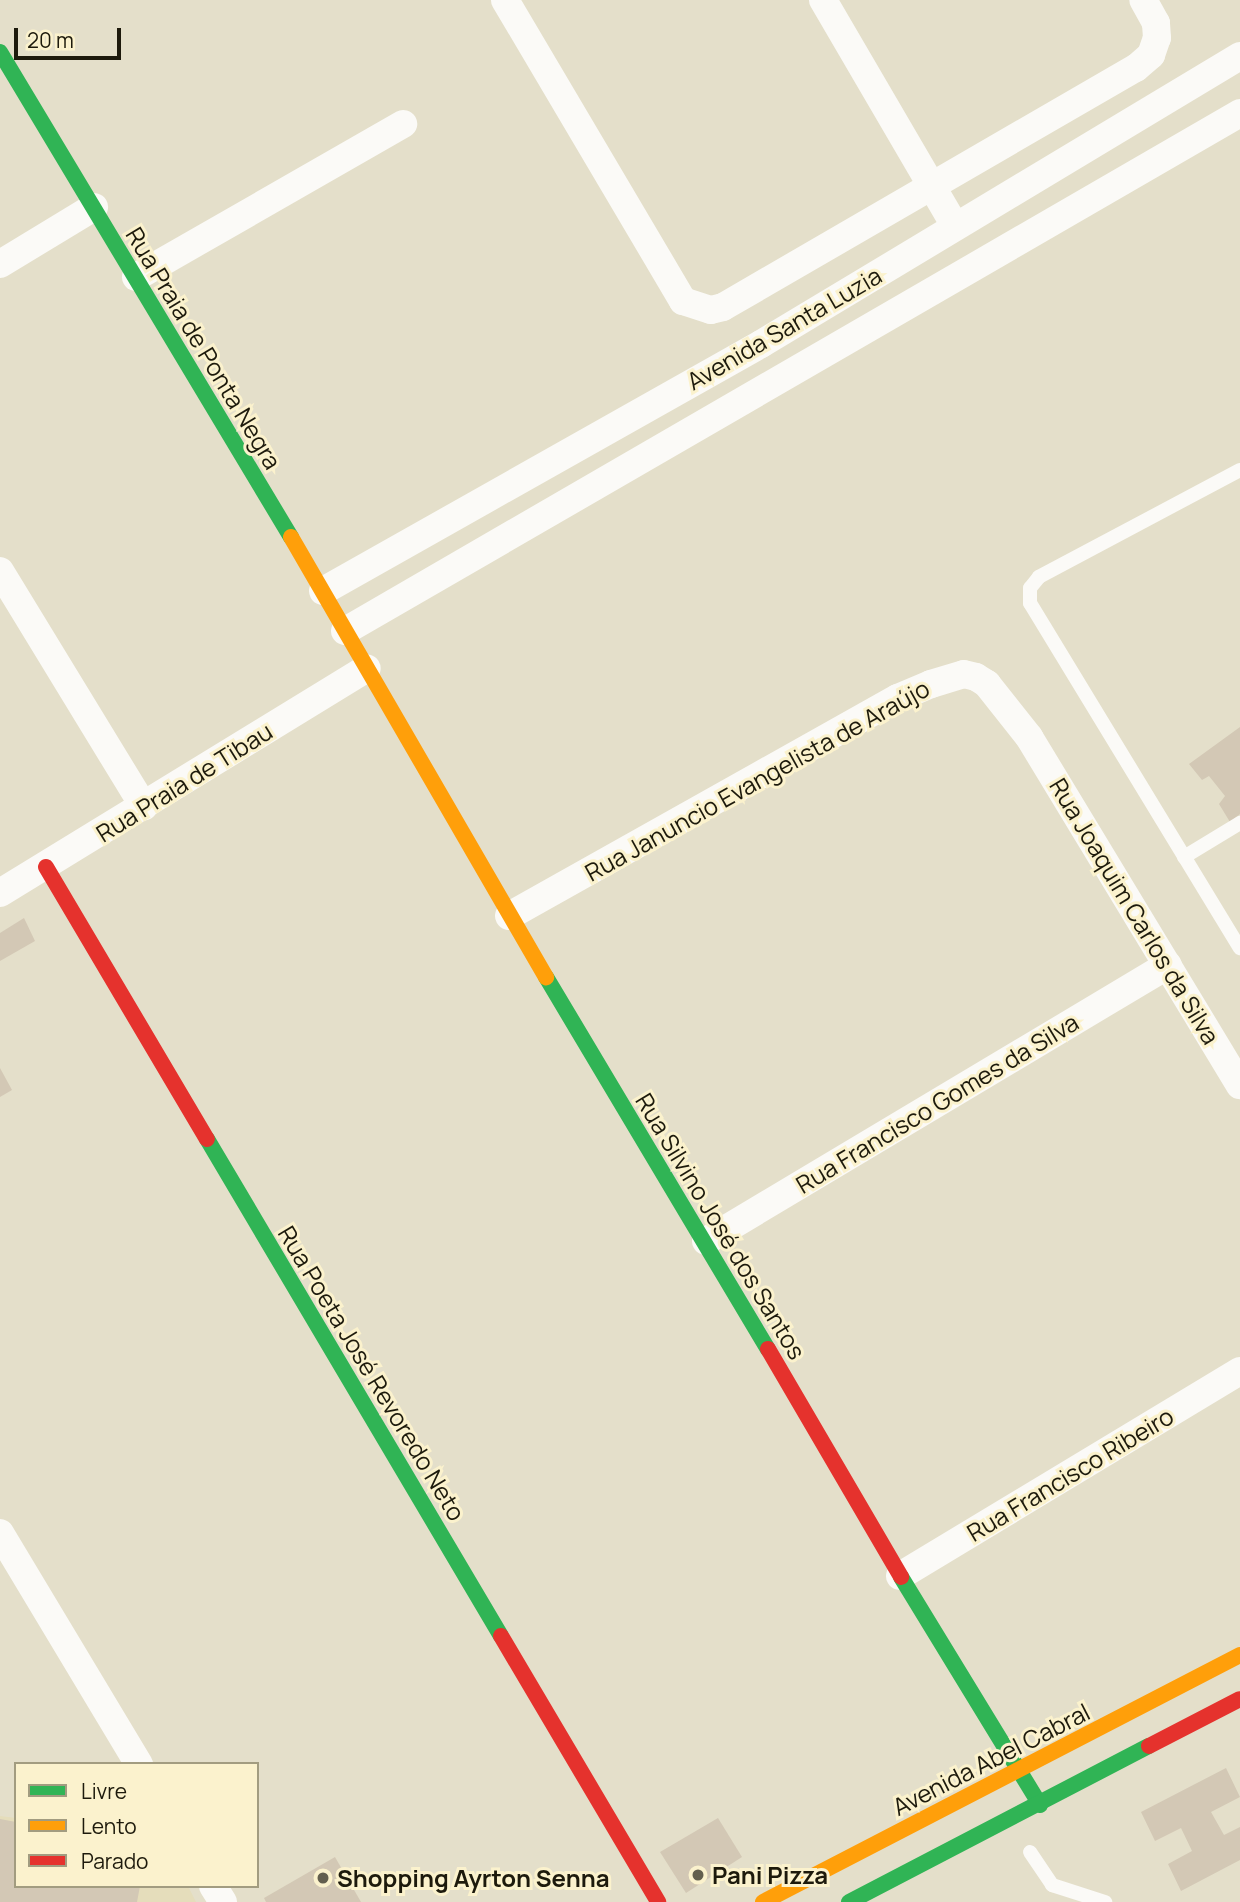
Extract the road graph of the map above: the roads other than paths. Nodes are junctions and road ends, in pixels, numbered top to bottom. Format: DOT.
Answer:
graph roads {
  1 [pos="505,0"];
  2 [pos="823,0"];
  3 [pos="1143,0"];
  4 [pos="0,52"];
  5 [pos="1240,56"];
  6 [pos="1240,113"];
  7 [pos="403,124"];
  8 [pos="933,187"];
  9 [pos="94,207"];
  10 [pos="955,226"];
  11 [pos="0,264"];
  12 [pos="135,277"];
  13 [pos="1240,470"];
  14 [pos="0,571"];
  15 [pos="323,591"];
  16 [pos="345,631"];
  17 [pos="367,668"];
  18 [pos="1029,737"];
  19 [pos="144,807"];
  20 [pos="1240,823"];
  21 [pos="1184,857"];
  22 [pos="46,867"];
  23 [pos="0,893"];
  24 [pos="509,916"];
  25 [pos="1240,948"];
  26 [pos="1168,965"];
  27 [pos="1240,1085"];
  28 [pos="706,1241"];
  29 [pos="1240,1371"];
  30 [pos="0,1533"];
  31 [pos="900,1576"];
  32 [pos="1240,1655"];
  33 [pos="1240,1699"];
  34 [pos="138,1762"];
  35 [pos="1019,1770"];
  36 [pos="1040,1805"];
  37 [pos="1030,1852"];
  38 [pos="1072,1894"];
  39 [pos="658,1902"];
  40 [pos="763,1902"];
  41 [pos="849,1902"];
  42 [pos="1057,1902"];
  43 [pos="1105,1902"];
  1 -- 8 [label="street"];
  2 -- 8 [label="street"];
  3 -- 8 [label="street"];
  4 -- 9 [label="street, Rua Praia de Ponta Negra"];
  5 -- 10 [label="street, Avenida Santa Luzia"];
  6 -- 16 [label="street, Avenida Santa Luzia"];
  7 -- 12 [label="street"];
  8 -- 10 [label="street"];
  9 -- 11 [label="street"];
  9 -- 12 [label="street, Rua Praia de Ponta Negra"];
  10 -- 15 [label="street, Avenida Santa Luzia"];
  12 -- 15 [label="street, Rua Praia de Ponta Negra"];
  13 -- 21 [label="lane"];
  14 -- 19 [label="street"];
  15 -- 16 [label="street, Rua Praia de Ponta Negra"];
  16 -- 17 [label="street, Rua Praia de Ponta Negra"];
  17 -- 19 [label="street, Rua Praia de Tibau"];
  17 -- 24 [label="street, Rua Silvino José dos Santos"];
  18 -- 24 [label="street, Rua Januncio Evangelista de Araújo"];
  18 -- 26 [label="street, Rua Joaquim Carlos da Silva"];
  19 -- 22 [label="street, Rua Praia de Tibau"];
  20 -- 21 [label="lane"];
  21 -- 25 [label="lane"];
  22 -- 23 [label="street, Rua Praia de Tibau"];
  22 -- 39 [label="street, Rua Poeta José Revoredo Neto"];
  24 -- 28 [label="street, Rua Silvino José dos Santos"];
  26 -- 27 [label="street, Rua Joaquim Carlos da Silva"];
  26 -- 28 [label="street, Rua Francisco Gomes da Silva"];
  28 -- 31 [label="street, Rua Silvino José dos Santos"];
  29 -- 31 [label="street, Rua Francisco Ribeiro"];
  30 -- 34 [label="street"];
  31 -- 35 [label="street, Rua Silvino José dos Santos"];
  32 -- 35 [label="street, Avenida Abel Cabral"];
  33 -- 36 [label="street"];
  35 -- 36 [label="street, Rua Silvino José dos Santos"];
  35 -- 40 [label="street, Avenida Abel Cabral"];
  36 -- 41 [label="street"];
  37 -- 38 [label="lane"];
  38 -- 42 [label="lane"];
  38 -- 43 [label="lane"];
}
